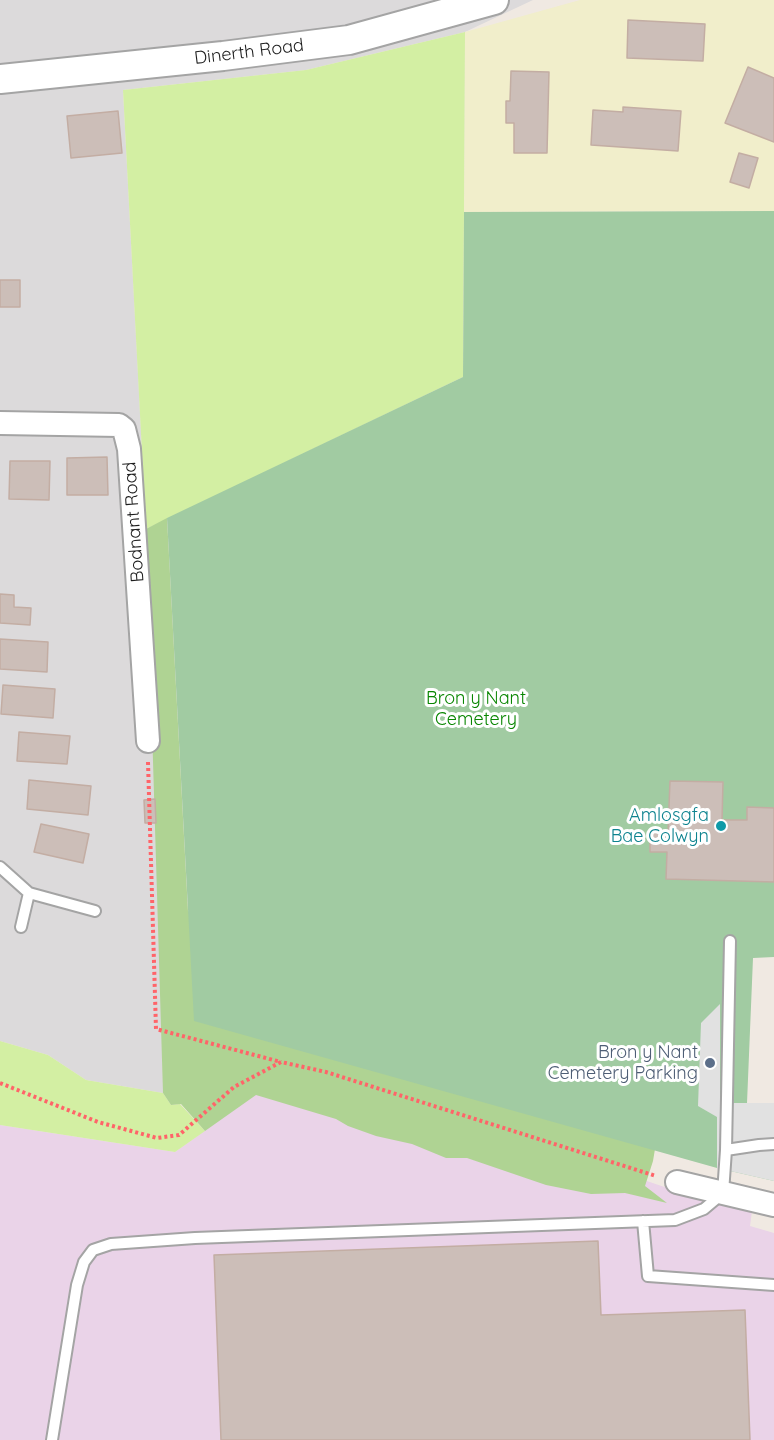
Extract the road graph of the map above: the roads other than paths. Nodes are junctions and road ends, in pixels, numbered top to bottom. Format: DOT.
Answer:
graph roads {
  1 [pos="494,0"];
  2 [pos="0,79"];
  3 [pos="0,423"];
  4 [pos="148,741"];
  5 [pos="0,867"];
  6 [pos="29,893"];
  7 [pos="95,910"];
  8 [pos="21,927"];
  9 [pos="730,941"];
  10 [pos="774,1144"];
  11 [pos="726,1150"];
  12 [pos="677,1182"];
  13 [pos="723,1194"];
  14 [pos="774,1205"];
  15 [pos="643,1221"];
  16 [pos="774,1285"];
  17 [pos="52,1440"];
  1 -- 2 [label="street, Dinerth Road"];
  3 -- 4 [label="street, Bodnant Road"];
  5 -- 6 [label="lane"];
  6 -- 7 [label="lane"];
  6 -- 8 [label="lane"];
  9 -- 11 [label="lane"];
  10 -- 11 [label="lane"];
  11 -- 13 [label="lane"];
  12 -- 13 [label="street"];
  13 -- 14 [label="street"];
  13 -- 15 [label="lane"];
  15 -- 16 [label="lane"];
  15 -- 17 [label="lane"];
}
